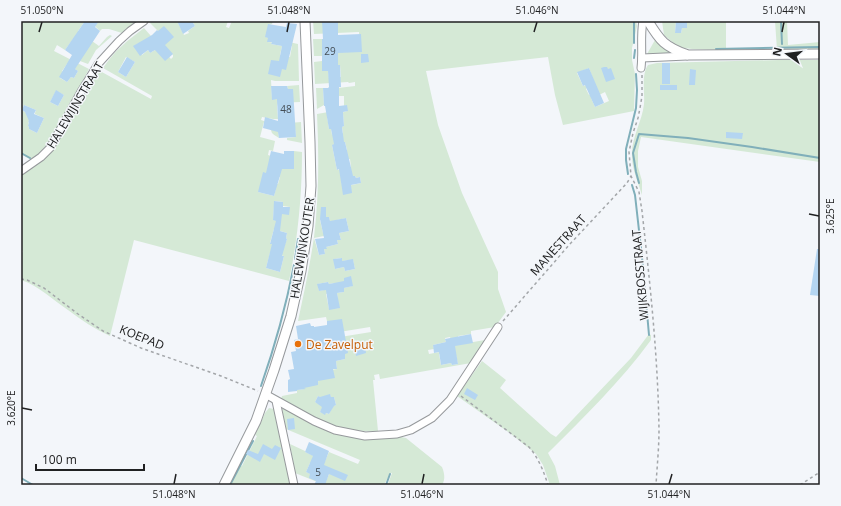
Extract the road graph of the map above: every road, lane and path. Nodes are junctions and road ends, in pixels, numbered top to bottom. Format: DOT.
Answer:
graph roads {
  1 [pos="144,21"];
  2 [pos="305,21"];
  3 [pos="643,21"];
  4 [pos="648,21"];
  5 [pos="820,54"];
  6 [pos="688,56"];
  7 [pos="642,58"];
  8 [pos="641,68"];
  9 [pos="21,171"];
  10 [pos="631,176"];
  11 [pos="21,279"];
  12 [pos="498,326"];
  13 [pos="455,392"];
  14 [pos="265,394"];
  15 [pos="276,400"];
  16 [pos="820,472"];
  17 [pos="224,485"];
  18 [pos="294,485"];
  19 [pos="548,485"];
  20 [pos="656,485"];
  21 [pos="800,485"];
  1 -- 9 [label="street, HALEWIJNSTRAAT"];
  2 -- 14 [label="street, HALEWIJNKOUTER"];
  3 -- 7 [label="street"];
  4 -- 6 [label="street"];
  5 -- 6 [label="street"];
  6 -- 7 [label="street"];
  7 -- 8 [label="street"];
  8 -- 10 [label="path, WIJKBOSSTRAAT"];
  10 -- 12 [label="path, MANESTRAAT"];
  10 -- 20 [label="path, WIJKBOSSTRAAT"];
  11 -- 14 [label="path, KOEPAD"];
  12 -- 13 [label="street"];
  13 -- 15 [label="street"];
  13 -- 19 [label="path"];
  14 -- 15 [label="street"];
  14 -- 17 [label="street, HALEWIJNKOUTER"];
  15 -- 18 [label="street"];
  16 -- 21 [label="path"];
}
